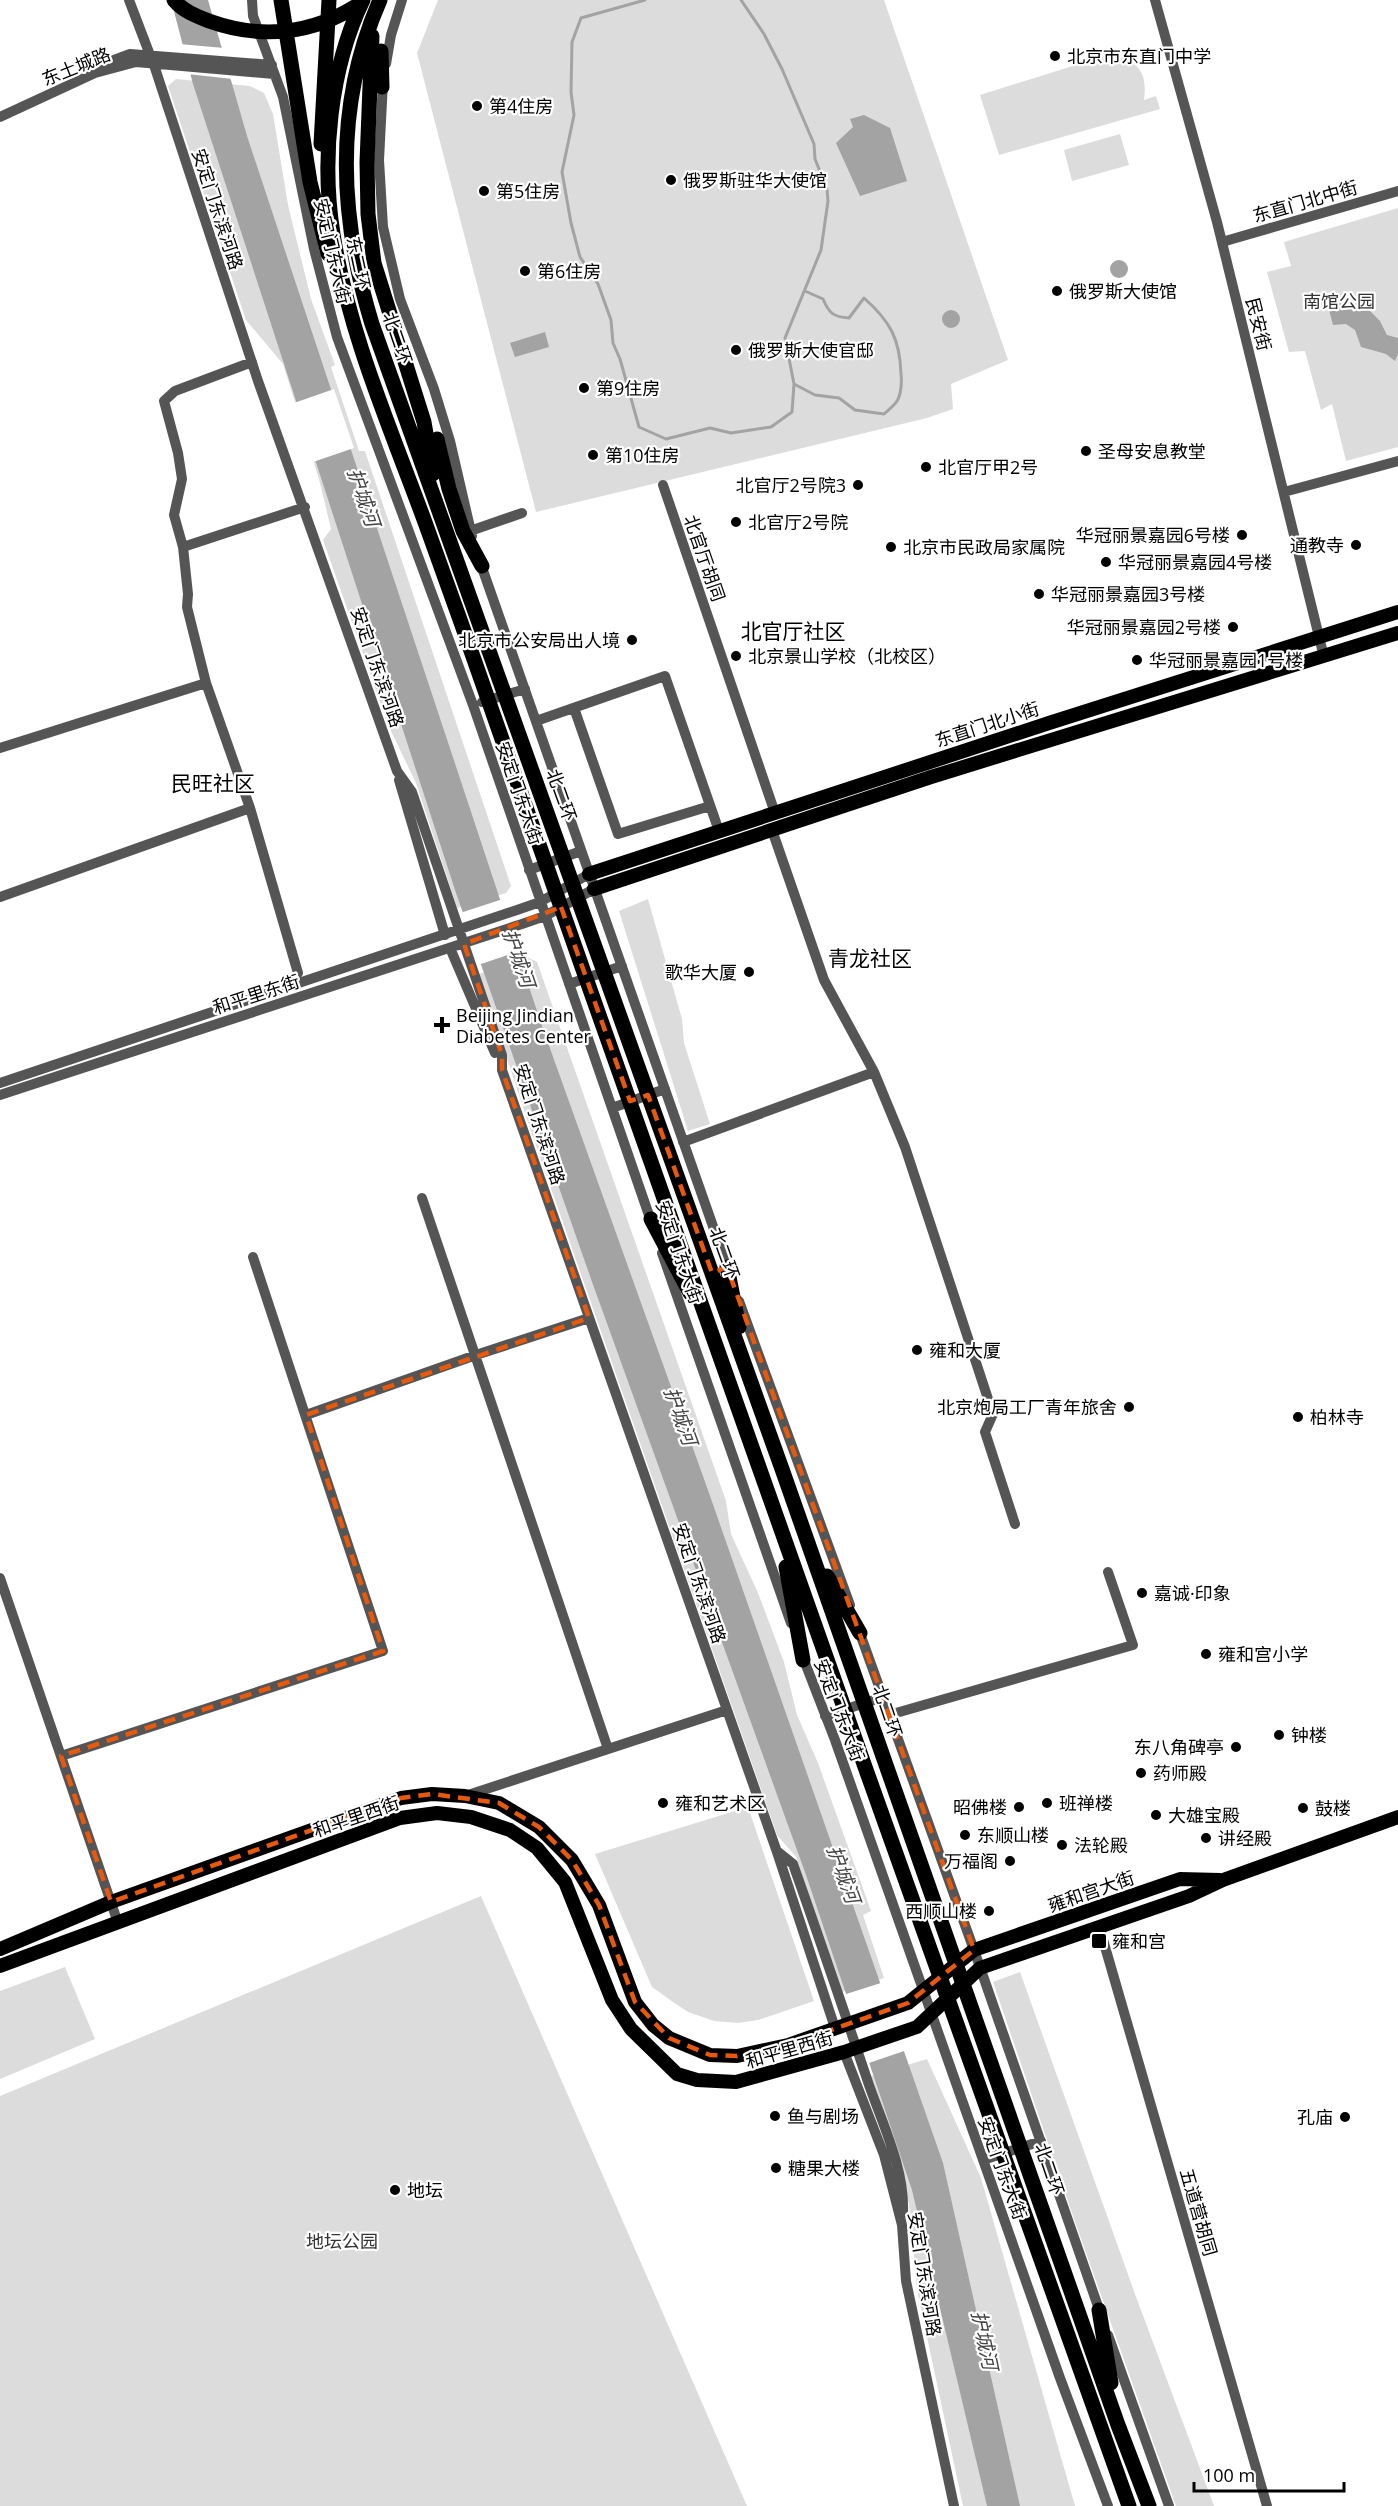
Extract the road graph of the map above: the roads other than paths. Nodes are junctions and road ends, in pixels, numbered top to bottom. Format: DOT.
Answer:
graph roads {
  1 [pos="129,0"];
  2 [pos="174,0"];
  3 [pos="252,0"];
  4 [pos="281,0"];
  5 [pos="328,0"];
  6 [pos="402,0"];
  7 [pos="1155,0"];
  8 [pos="371,1"];
  9 [pos="151,59"];
  10 [pos="273,70"];
  11 [pos="382,87"];
  12 [pos="0,111"];
  13 [pos="0,117"];
  14 [pos="1398,191"];
  15 [pos="332,231"];
  16 [pos="1222,242"];
  17 [pos="397,338"];
  18 [pos="358,342"];
  19 [pos="252,362"];
  20 [pos="1398,461"];
  21 [pos="663,484"];
  22 [pos="1284,492"];
  23 [pos="305,507"];
  24 [pos="522,513"];
  25 [pos="441,516"];
  26 [pos="470,531"];
  27 [pos="183,547"];
  28 [pos="482,566"];
  29 [pos="1398,612"];
  30 [pos="1398,633"];
  31 [pos="1319,638"];
  32 [pos="1324,657"];
  33 [pos="206,682"];
  34 [pos="525,690"];
  35 [pos="473,705"];
  36 [pos="574,708"];
  37 [pos="536,721"];
  38 [pos="0,748"];
  39 [pos="927,763"];
  40 [pos="397,771"];
  41 [pos="931,777"];
  42 [pos="710,806"];
  43 [pos="250,808"];
  44 [pos="775,813"];
  45 [pos="771,830"];
  46 [pos="719,831"];
  47 [pos="581,851"];
  48 [pos="529,870"];
  49 [pos="589,874"];
  50 [pos="594,889"];
  51 [pos="0,897"];
  52 [pos="540,902"];
  53 [pos="545,916"];
  54 [pos="450,933"];
  55 [pos="455,947"];
  56 [pos="622,966"];
  57 [pos="298,974"];
  58 [pos="569,984"];
  59 [pos="502,1070"];
  60 [pos="874,1072"];
  61 [pos="0,1083"];
  62 [pos="665,1089"];
  63 [pos="0,1095"];
  64 [pos="612,1108"];
  65 [pos="683,1142"];
  66 [pos="422,1198"];
  67 [pos="651,1219"];
  68 [pos="253,1257"];
  69 [pos="727,1267"];
  70 [pos="590,1318"];
  71 [pos="716,1344"];
  72 [pos="476,1354"];
  73 [pos="751,1383"];
  74 [pos="306,1415"];
  75 [pos="778,1522"];
  76 [pos="1015,1524"];
  77 [pos="807,1541"];
  78 [pos="1108,1572"];
  79 [pos="0,1578"];
  80 [pos="860,1633"];
  81 [pos="803,1660"];
  82 [pos="883,1697"];
  83 [pos="727,1710"];
  84 [pos="889,1715"];
  85 [pos="825,1716"];
  86 [pos="608,1749"];
  87 [pos="61,1756"];
  88 [pos="465,1796"];
  89 [pos="1398,1817"];
  90 [pos="777,1852"];
  91 [pos="1223,1880"];
  92 [pos="111,1902"];
  93 [pos="118,1923"];
  94 [pos="1099,1926"];
  95 [pos="0,1949"];
  96 [pos="974,1950"];
  97 [pos="0,1966"];
  98 [pos="980,1968"];
  99 [pos="923,1990"];
  100 [pos="906,2004"];
  101 [pos="931,2013"];
  102 [pos="840,2027"];
  103 [pos="849,2051"];
  104 [pos="1041,2141"];
  105 [pos="983,2160"];
  106 [pos="902,2225"];
  107 [pos="1099,2310"];
  108 [pos="1118,2425"];
  109 [pos="954,2506"];
  110 [pos="1108,2506"];
  111 [pos="1129,2506"];
  112 [pos="1149,2506"];
  113 [pos="1169,2506"];
  114 [pos="1268,2506"];
  1 -- 9 [label="street, 安定门东滨河路"];
  2 -- 8 [label="highway"];
  3 -- 10 [label="street, 安定门东大街"];
  4 -- 18 [label="highway"];
  5 -- 15 [label="highway"];
  6 -- 11 [label="street"];
  7 -- 16 [label="street, 民安街"];
  8 -- 11 [label="highway"];
  8 -- 15 [label="highway, 东二环"];
  8 -- 17 [label="highway"];
  8 -- 25 [label="highway, 北二环"];
  9 -- 10 [label="street, 东土城路"];
  9 -- 12 [label="street, 东土城路"];
  9 -- 13 [label="street, 东土城路"];
  9 -- 19 [label="street, 安定门东滨河路"];
  10 -- 35 [label="street, 安定门东大街"];
  11 -- 26 [label="street"];
  14 -- 16 [label="street, 东直门北中街"];
  15 -- 18 [label="highway, 东二环"];
  16 -- 22 [label="street, 民安街"];
  17 -- 25 [label="highway"];
  17 -- 28 [label="highway"];
  18 -- 71 [label="highway, 东二环"];
  19 -- 23 [label="street, 安定门东滨河路"];
  19 -- 27 [label="street"];
  20 -- 22 [label="street"];
  21 -- 44 [label="street, 北官厅胡同"];
  22 -- 31 [label="street, 民安街"];
  23 -- 27 [label="street"];
  23 -- 40 [label="street, 安定门东滨河路"];
  24 -- 26 [label="street"];
  25 -- 73 [label="highway, 北二环"];
  26 -- 28 [label="street"];
  27 -- 33 [label="street"];
  28 -- 34 [label="street"];
  29 -- 31 [label="main road, 东直门北小街"];
  30 -- 32 [label="main road, 东直门北小街"];
  31 -- 32 [label="street, 民安街"];
  31 -- 39 [label="main road, 东直门北小街"];
  32 -- 41 [label="main road, 东直门北小街"];
  33 -- 38 [label="street"];
  33 -- 43 [label="street"];
  34 -- 35 [label="street"];
  34 -- 37 [label="street"];
  35 -- 48 [label="street, 安定门东大街"];
  36 -- 37 [label="street"];
  36 -- 42 [label="street"];
  36 -- 42 [label="street"];
  37 -- 47 [label="street"];
  39 -- 41 [label="street"];
  39 -- 44 [label="main road, 东直门北小街"];
  40 -- 54 [label="street"];
  40 -- 59 [label="street, 安定门东滨河路"];
  41 -- 45 [label="main road, 东直门北小街"];
  42 -- 46 [label="street"];
  43 -- 51 [label="street"];
  43 -- 57 [label="street"];
  44 -- 46 [label="main road, 东直门北小街"];
  45 -- 50 [label="main road, 东直门北小街"];
  45 -- 60 [label="street"];
  46 -- 49 [label="main road, 东直门北小街"];
  47 -- 48 [label="street"];
  47 -- 49 [label="street"];
  48 -- 52 [label="street, 安定门东大街"];
  49 -- 50 [label="street"];
  49 -- 52 [label="street, 和平里东街"];
  50 -- 53 [label="street, 和平里东街"];
  50 -- 56 [label="street"];
  52 -- 53 [label="street, 安定门东大街"];
  52 -- 54 [label="street, 和平里东街"];
  53 -- 55 [label="street, 和平里东街"];
  53 -- 58 [label="street, 安定门东大街"];
  54 -- 61 [label="street, 和平里东街"];
  55 -- 59 [label="street"];
  55 -- 63 [label="street, 和平里东街"];
  56 -- 58 [label="street"];
  56 -- 62 [label="street"];
  58 -- 64 [label="street, 安定门东大街"];
  59 -- 70 [label="street, 安定门东滨河路"];
  60 -- 65 [label="street"];
  60 -- 76 [label="street"];
  62 -- 64 [label="street"];
  62 -- 65 [label="street"];
  64 -- 67 [label="street, 安定门东大街"];
  65 -- 69 [label="street"];
  66 -- 72 [label="street"];
  67 -- 71 [label="highway"];
  67 -- 81 [label="street, 安定门东大街"];
  68 -- 74 [label="street"];
  69 -- 73 [label="highway"];
  69 -- 80 [label="street"];
  70 -- 72 [label="street"];
  70 -- 83 [label="street, 安定门东滨河路"];
  71 -- 75 [label="highway"];
  72 -- 74 [label="street"];
  72 -- 86 [label="street"];
  73 -- 77 [label="highway, 北二环"];
  74 -- 87 [label="street"];
  75 -- 81 [label="highway"];
  75 -- 111 [label="highway"];
  77 -- 80 [label="highway"];
  77 -- 108 [label="highway, 北二环"];
  78 -- 84 [label="street"];
  79 -- 87 [label="street"];
  80 -- 82 [label="street"];
  81 -- 85 [label="street, 安定门东大街"];
  82 -- 84 [label="street"];
  82 -- 85 [label="street"];
  83 -- 86 [label="street"];
  83 -- 90 [label="street, 安定门东滨河路"];
  84 -- 96 [label="street"];
  85 -- 99 [label="street, 安定门东大街"];
  86 -- 88 [label="street"];
  87 -- 92 [label="street"];
  88 -- 92 [label="main road, 和平里西街"];
  88 -- 102 [label="main road, 和平里西街"];
  89 -- 91 [label="main road, 雍和宫大街"];
  90 -- 102 [label="street, 安定门东滨河路"];
  90 -- 106 [label="street"];
  91 -- 94 [label="main road, 雍和宫大街"];
  91 -- 96 [label="main road, 雍和宫大街"];
  92 -- 93 [label="street"];
  92 -- 95 [label="main road, 和平里西街"];
  93 -- 97 [label="main road, 和平里西街"];
  93 -- 103 [label="main road, 和平里西街"];
  94 -- 98 [label="main road, 雍和宫大街"];
  94 -- 114 [label="street, 五道营胡同"];
  96 -- 98 [label="street"];
  96 -- 99 [label="main road, 雍和宫大街"];
  98 -- 101 [label="main road"];
  98 -- 104 [label="street"];
  99 -- 100 [label="main road, 雍和宫大街"];
  99 -- 101 [label="street, 安定门东大街"];
  100 -- 102 [label="main road, 和平里西街"];
  101 -- 103 [label="main road, 和平里西街"];
  101 -- 105 [label="street, 安定门东大街"];
  103 -- 106 [label="street, 安定门东滨河路"];
  104 -- 105 [label="street"];
  104 -- 107 [label="street"];
  105 -- 110 [label="street, 安定门东大街"];
  106 -- 109 [label="street, 安定门东滨河路"];
  107 -- 108 [label="highway"];
  107 -- 113 [label="street"];
  108 -- 112 [label="highway, 北二环"];
}
